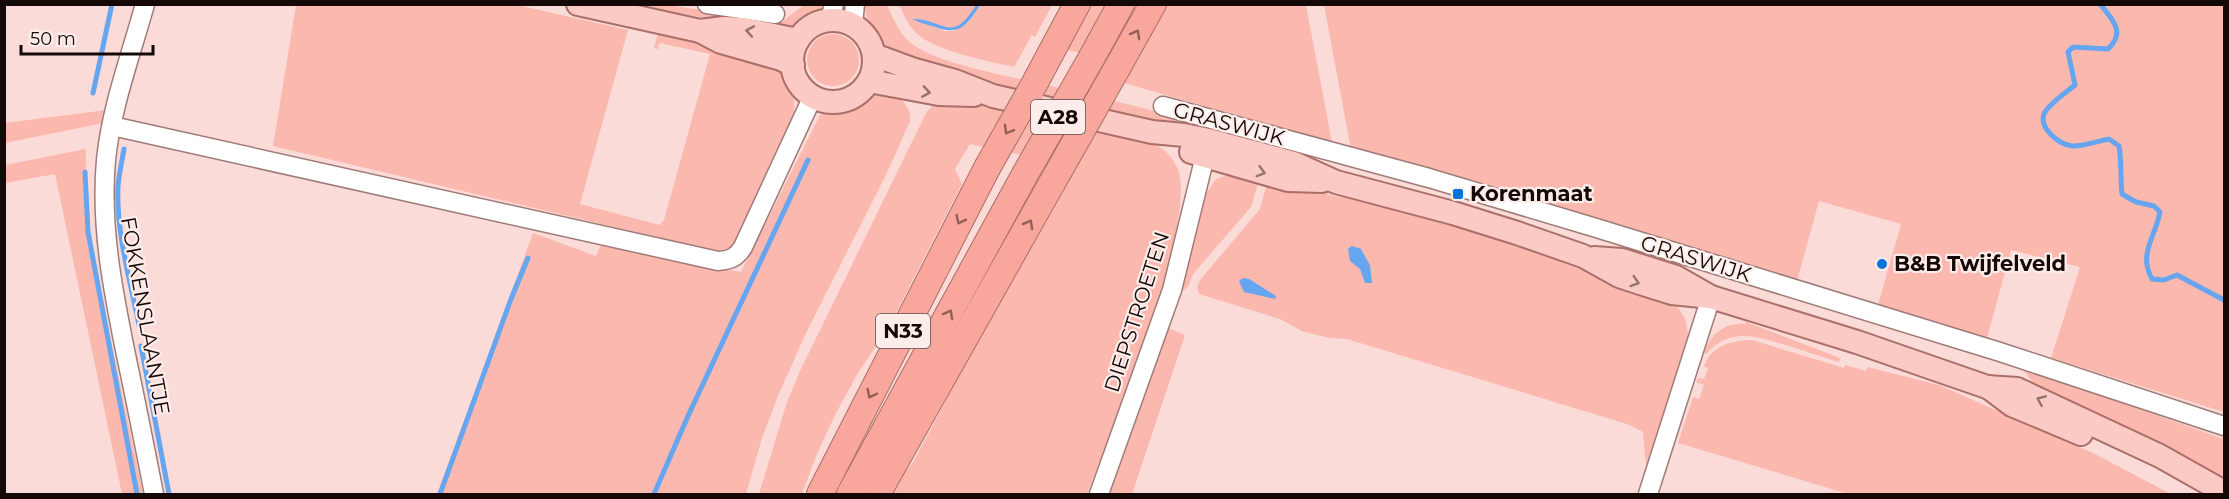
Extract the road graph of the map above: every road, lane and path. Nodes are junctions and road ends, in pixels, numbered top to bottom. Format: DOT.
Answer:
graph roads {
  1 [pos="145,4"];
  2 [pos="578,4"];
  3 [pos="707,4"];
  4 [pos="1065,4"];
  5 [pos="1077,4"];
  6 [pos="1121,4"];
  7 [pos="1153,4"];
  8 [pos="632,10"];
  9 [pos="832,12"];
  10 [pos="775,14"];
  11 [pos="854,15"];
  12 [pos="700,31"];
  13 [pos="798,40"];
  14 [pos="1049,48"];
  15 [pos="874,55"];
  16 [pos="793,65"];
  17 [pos="869,81"];
  18 [pos="1030,92"];
  19 [pos="813,96"];
  20 [pos="993,96"];
  21 [pos="1163,106"];
  22 [pos="112,126"];
  23 [pos="1207,148"];
  24 [pos="1711,297"];
  25 [pos="1987,387"];
  26 [pos="2224,426"];
  27 [pos="2224,492"];
  28 [pos="154,495"];
  29 [pos="819,495"];
  30 [pos="850,495"];
  31 [pos="877,495"];
  32 [pos="1099,495"];
  33 [pos="1648,495"];
  34 [pos="2203,495"];
  1 -- 22 [label="street, FOKKENSLAANTJE"];
  2 -- 8 [label="main road"];
  3 -- 10 [label="street"];
  4 -- 14 [label="highway, A28"];
  5 -- 14 [label="highway"];
  30 -- 6 [label="highway, A28, one-way, bridge"];
  31 -- 7 [label="highway, N33, one-way, bridge"];
  8 -- 12 [label="main road"];
  9 -- 11 [label="main road"];
  9 -- 13 [label="main road"];
  11 -- 15 [label="main road"];
  13 -- 12 [label="main road, one-way"];
  12 -- 16 [label="main road"];
  13 -- 16 [label="main road"];
  14 -- 18 [label="highway, A28"];
  15 -- 17 [label="main road"];
  15 -- 20 [label="main road, GRASWIJK"];
  16 -- 19 [label="main road"];
  17 -- 19 [label="main road"];
  17 -- 20 [label="main road, GRASWIJK, one-way"];
  18 -- 29 [label="highway, N33, one-way, bridge"];
  19 -- 22 [label="street"];
  20 -- 23 [label="main road, GRASWIJK"];
  21 -- 26 [label="street, GRASWIJK"];
  22 -- 28 [label="street, FOKKENSLAANTJE"];
  23 -- 24 [label="main road, GRASWIJK"];
  23 -- 32 [label="street, DIEPSTROETEN"];
  24 -- 25 [label="main road, GRASWIJK"];
  24 -- 33 [label="street"];
  27 -- 25 [label="main road, GRASWIJK, one-way"];
  25 -- 34 [label="main road, GRASWIJK"];
}
